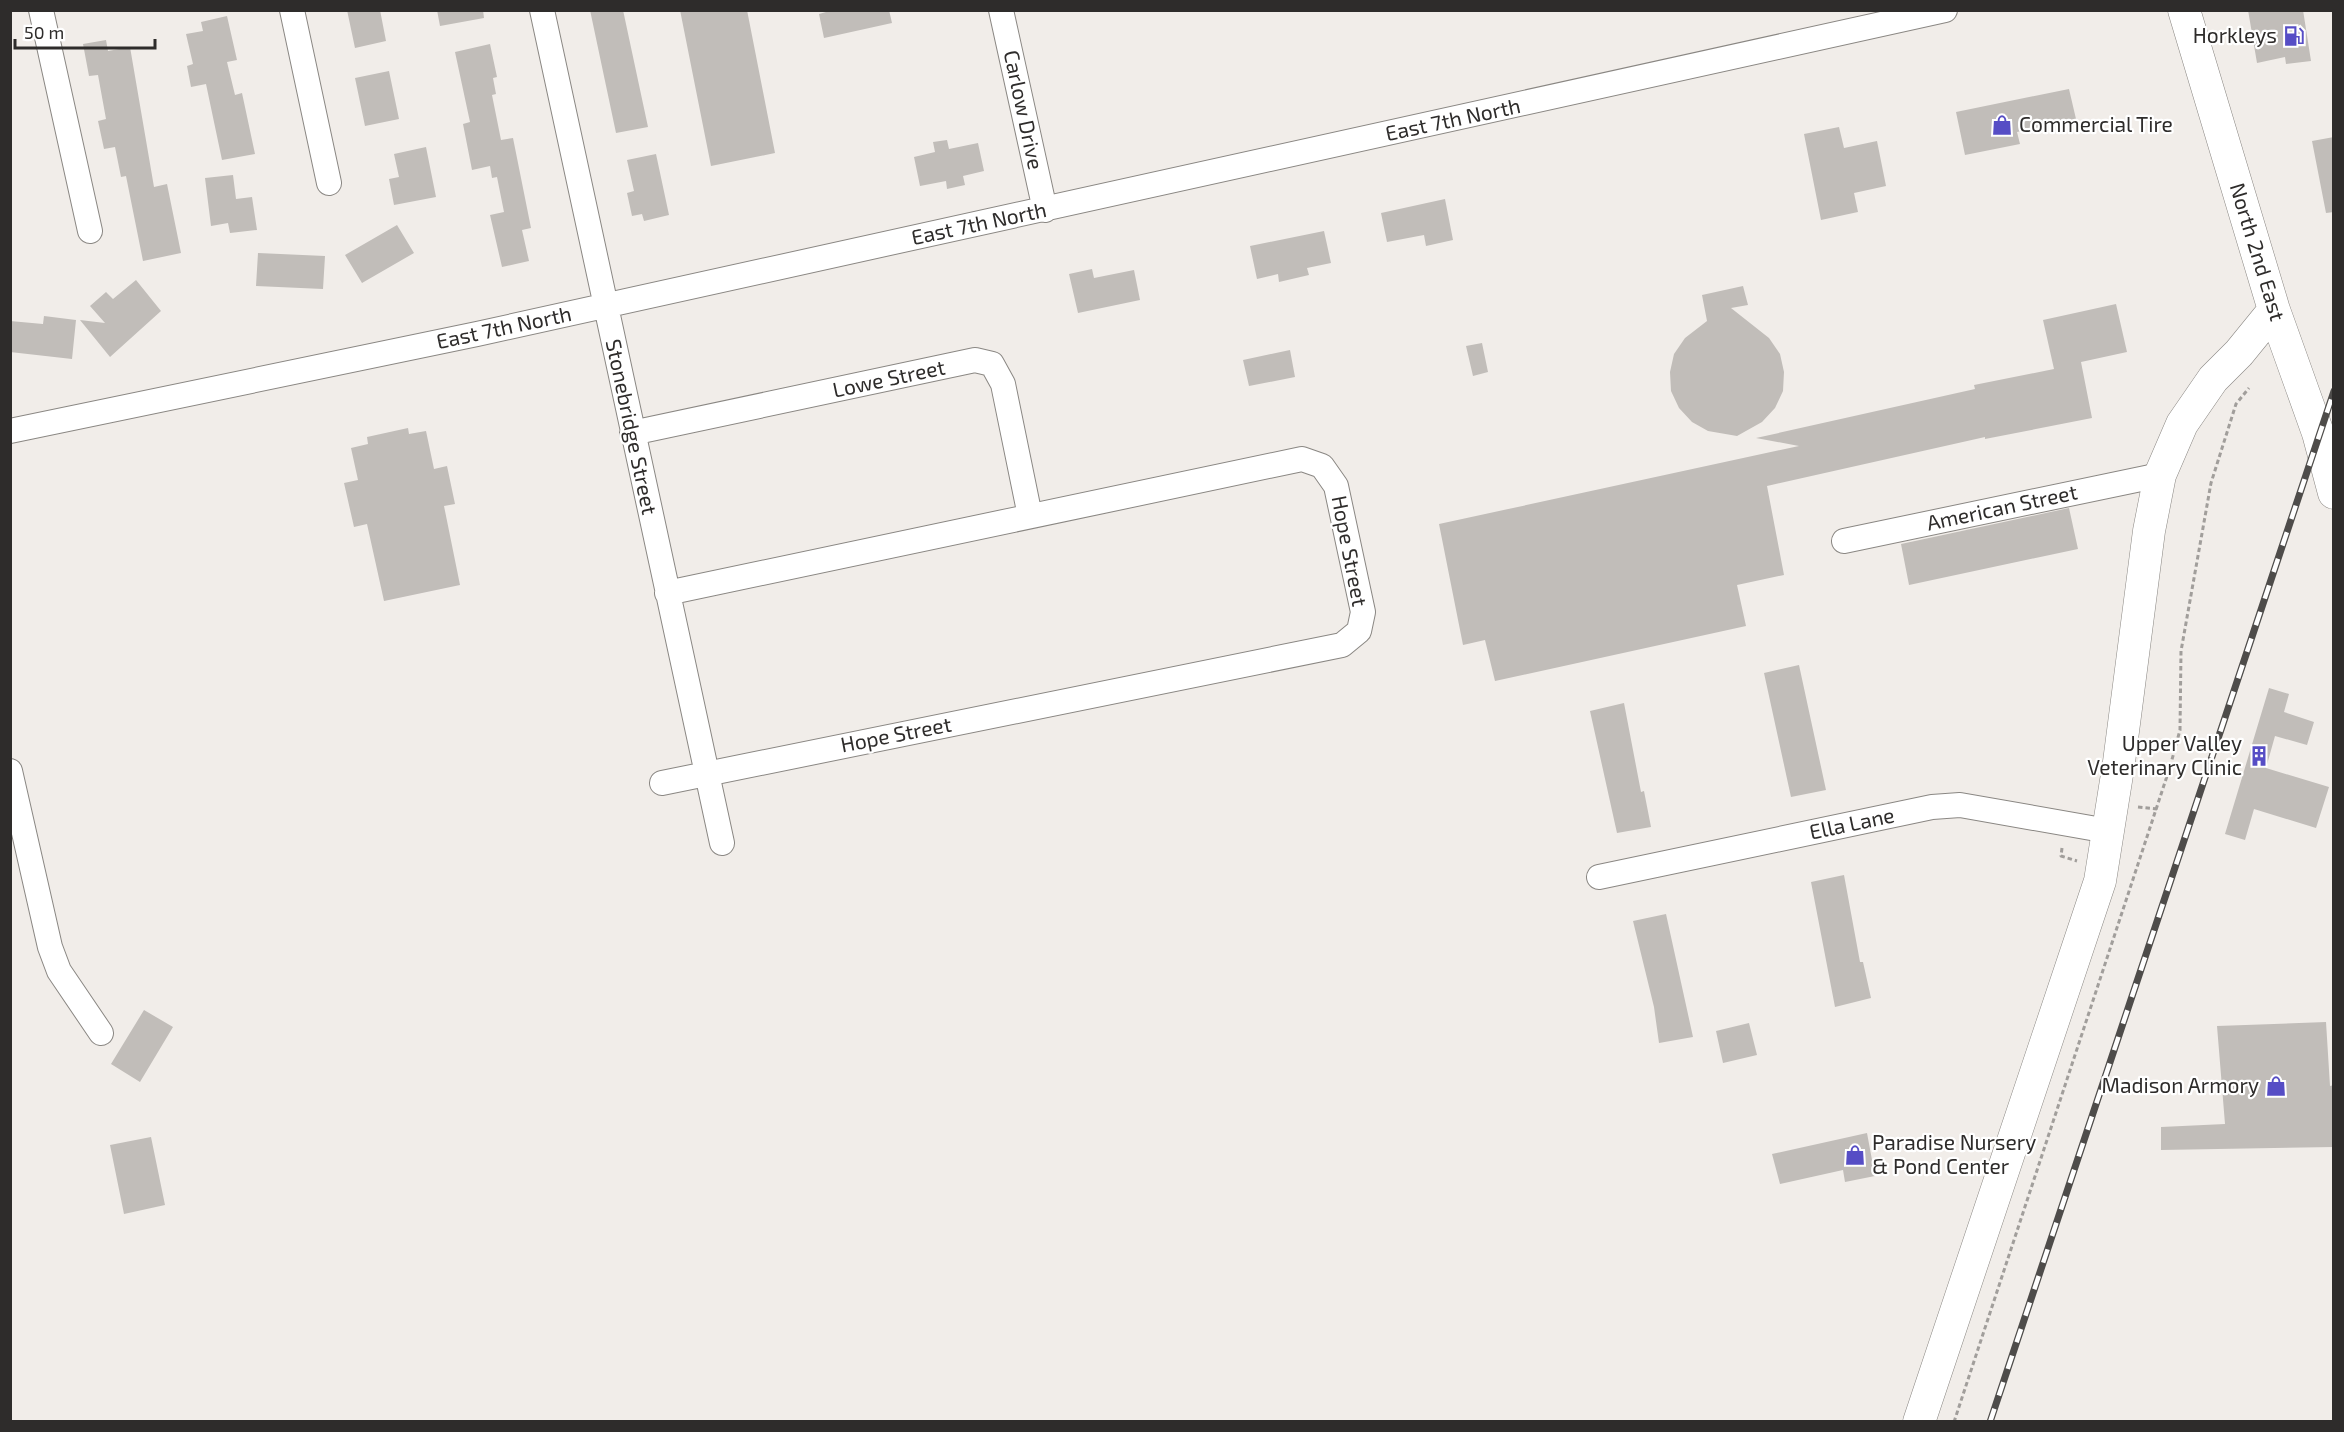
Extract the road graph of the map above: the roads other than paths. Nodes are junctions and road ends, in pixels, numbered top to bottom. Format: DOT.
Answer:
graph roads {
  1 [pos="41,10"];
  2 [pos="292,10"];
  3 [pos="542,10"];
  4 [pos="1001,10"];
  5 [pos="1945,10"];
  6 [pos="2184,10"];
  7 [pos="329,183"];
  8 [pos="1045,210"];
  9 [pos="90,231"];
  10 [pos="604,306"];
  11 [pos="2274,310"];
  12 [pos="10,431"];
  13 [pos="632,433"];
  14 [pos="2160,475"];
  15 [pos="2334,493"];
  16 [pos="1030,516"];
  17 [pos="1844,541"];
  18 [pos="667,593"];
  19 [pos="10,771"];
  20 [pos="706,774"];
  21 [pos="662,783"];
  22 [pos="2108,831"];
  23 [pos="722,843"];
  24 [pos="1599,878"];
  25 [pos="101,1033"];
  26 [pos="1919,1422"];
  1 -- 9 [label="street"];
  2 -- 7 [label="street"];
  3 -- 10 [label="street, Stonebridge Street"];
  4 -- 8 [label="street, Carlow Drive"];
  5 -- 8 [label="street, East 7th North"];
  6 -- 11 [label="main road, North 2nd East"];
  8 -- 10 [label="street, East 7th North"];
  10 -- 12 [label="street, East 7th North"];
  10 -- 13 [label="street, Stonebridge Street"];
  11 -- 14 [label="main road"];
  11 -- 15 [label="main road, North 2nd East"];
  13 -- 16 [label="street, Lowe Street"];
  13 -- 18 [label="street, Stonebridge Street"];
  14 -- 17 [label="street, American Street"];
  14 -- 22 [label="main road"];
  16 -- 18 [label="street, Hope Street"];
  16 -- 20 [label="street, Hope Street"];
  18 -- 20 [label="street, Stonebridge Street"];
  19 -- 25 [label="street"];
  20 -- 21 [label="street, Hope Street"];
  20 -- 23 [label="street, Stonebridge Street"];
  22 -- 24 [label="street, Ella Lane"];
  22 -- 26 [label="main road"];
}
